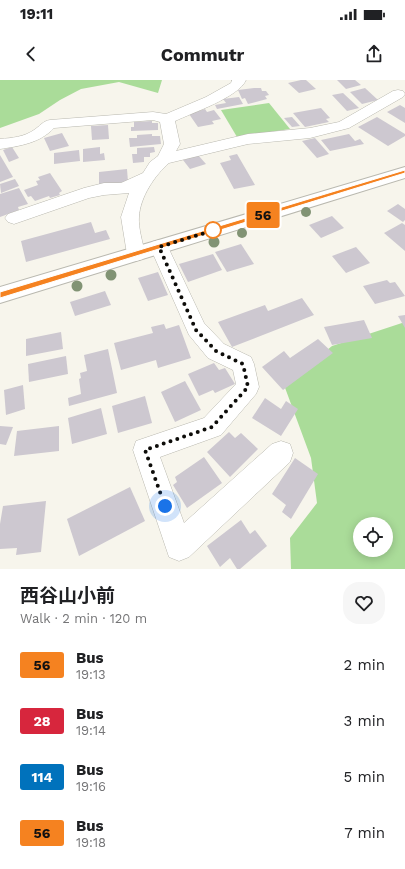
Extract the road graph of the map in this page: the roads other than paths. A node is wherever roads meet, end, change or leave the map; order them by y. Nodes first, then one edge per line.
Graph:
1 (239, 80) edge
2 (398, 94) dead end
3 (167, 119) junction
4 (0, 144) edge
5 (164, 159) junction
6 (405, 172) edge
7 (149, 176) junction
8 (14, 218) dead end
9 (159, 247) junction
10 (136, 254) junction
11 (0, 295) edge
12 (281, 453) dead end

1 - 3 street
2 - 5 street
3 - 4 street
3 - 5 street
5 - 7 street
6 - 9 main road
7 - 8 street
7 - 10 street
9 - 10 main road
9 - 12 street
10 - 11 main road

